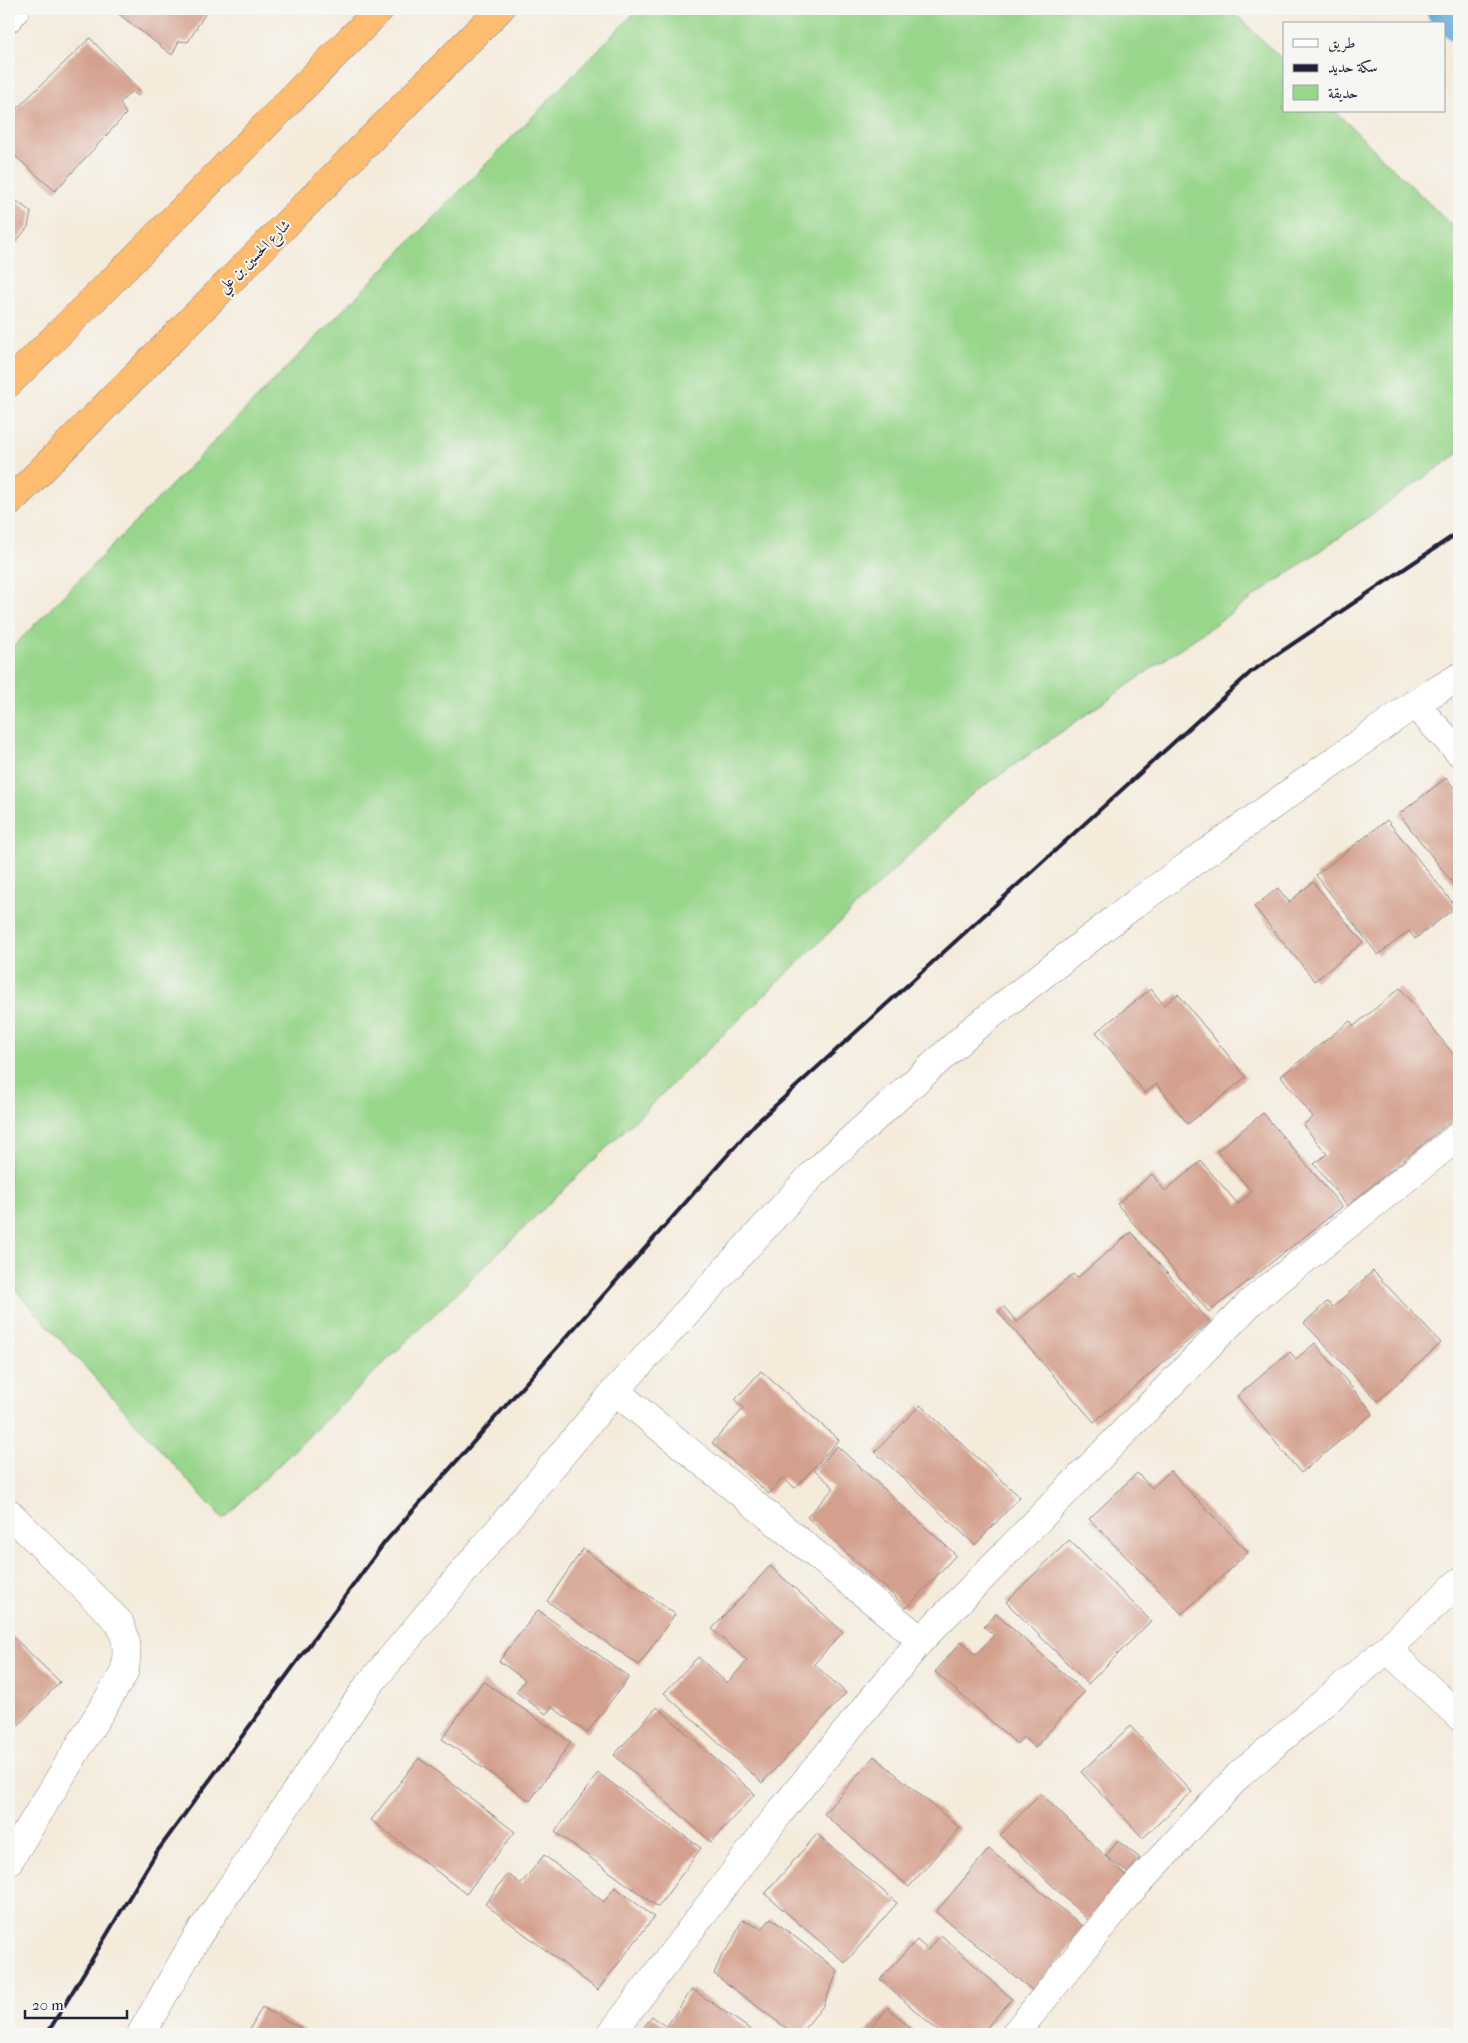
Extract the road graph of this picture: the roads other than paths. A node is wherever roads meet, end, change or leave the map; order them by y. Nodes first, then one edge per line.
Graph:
1 (16, 9) edge
2 (380, 9) edge
3 (500, 9) edge
4 (9, 18) edge
5 (36, 358) junction
6 (9, 371) edge
7 (9, 383) edge
8 (9, 503) edge
9 (1459, 677) edge
10 (1414, 704) junction
11 (1459, 752) edge
12 (1459, 1136) edge
13 (615, 1391) junction
14 (9, 1513) edge
15 (1459, 1582) edge
16 (921, 1640) junction
17 (1387, 1649) junction
18 (1459, 1716) edge
19 (9, 1861) edge
20 (141, 2034) edge
21 (611, 2034) edge
22 (1015, 2034) edge

1 - 4 street
2 - 5 highway
3 - 8 highway, شارع الحسين بن علي
5 - 6 highway
5 - 7 highway
9 - 10 street
10 - 11 street
10 - 13 street
12 - 16 street
13 - 16 street
13 - 20 street
14 - 19 street
15 - 17 street
16 - 21 street
17 - 18 street
17 - 22 street

